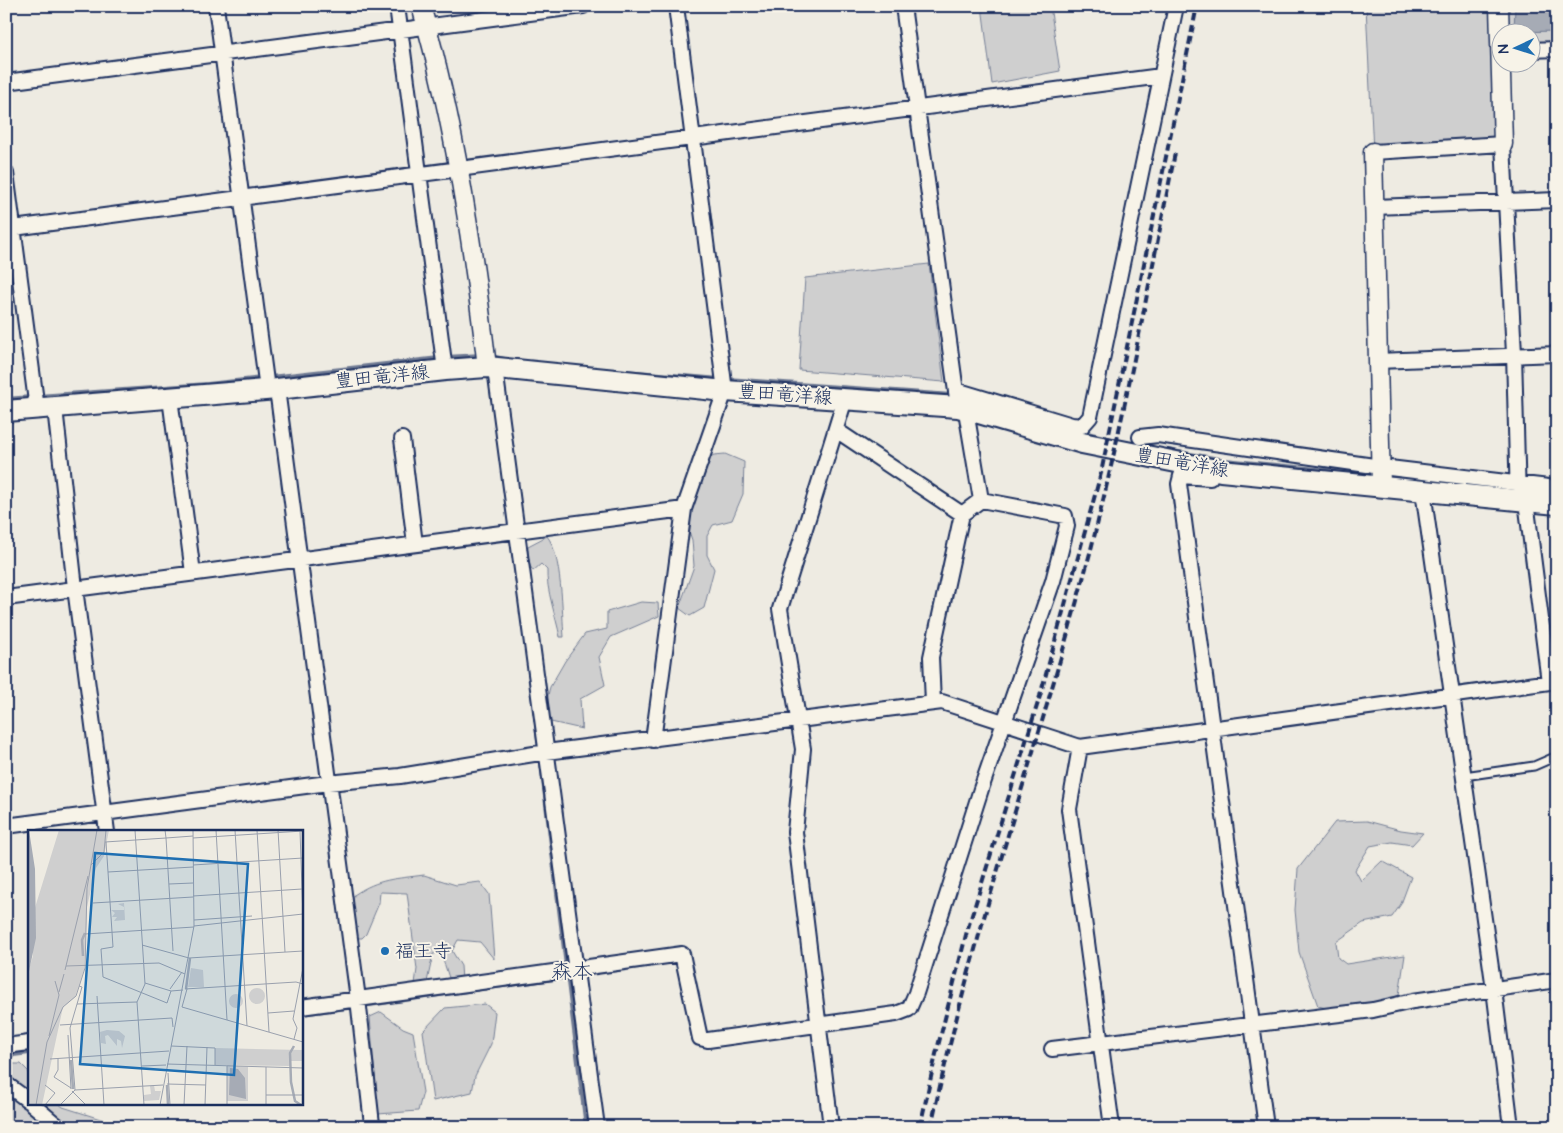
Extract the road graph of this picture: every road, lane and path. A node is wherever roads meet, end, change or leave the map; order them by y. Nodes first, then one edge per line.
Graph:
1 (216, 6) edge
2 (397, 6) edge
3 (421, 6) edge
4 (583, 6) edge
5 (676, 6) edge
6 (903, 6) edge
7 (1176, 6) edge
8 (1498, 6) edge
9 (1499, 22) edge
10 (427, 27) junction
11 (401, 31) junction
12 (1557, 49) edge
13 (1540, 50) edge
14 (222, 54) junction
15 (1501, 72) edge
16 (1161, 76) junction
17 (6, 82) edge
18 (916, 109) junction
19 (693, 137) junction
20 (1503, 144) junction
21 (1373, 152) joint
22 (459, 170) junction
23 (6, 172) edge
24 (420, 175) junction
25 (241, 199) junction
26 (1557, 200) edge
27 (1508, 203) junction
28 (1374, 207) junction
29 (10, 228) edge
30 (1514, 354) junction
31 (1557, 354) edge
32 (1377, 361) junction
33 (491, 368) junction
34 (445, 370) junction
35 (272, 389) junction
36 (726, 391) junction
37 (170, 398) junction
38 (845, 399) junction
39 (960, 403) junction
40 (46, 408) junction
41 (6, 411) edge
42 (836, 430) junction
43 (1140, 437) dead end
44 (402, 439) dead end
45 (1245, 474) junction
46 (1381, 477) junction
47 (1557, 488) edge
48 (1423, 491) junction
49 (1521, 496) junction
50 (981, 500) junction
51 (1557, 504) edge
52 (684, 509) junction
53 (962, 514) junction
54 (517, 531) junction
55 (415, 544) junction
56 (300, 559) junction
57 (193, 573) junction
58 (75, 588) junction
59 (6, 598) edge
60 (1553, 682) edge
61 (1452, 695) junction
62 (933, 703) junction
63 (798, 721) junction
64 (1005, 723) junction
65 (1213, 729) junction
66 (653, 740) junction
67 (1080, 748) junction
68 (546, 752) junction
69 (1557, 756) edge
70 (1464, 776) junction
71 (328, 783) junction
72 (105, 813) junction
73 (6, 826) edge
74 (107, 830) edge
75 (575, 969) junction
76 (1557, 980) edge
77 (1494, 989) junction
78 (358, 999) junction
79 (302, 1007) edge
80 (819, 1025) junction
81 (1253, 1025) junction
82 (28, 1043) edge
83 (1102, 1043) junction
84 (6, 1046) edge
85 (1052, 1049) dead end
86 (6, 1084) edge
87 (28, 1100) edge
88 (34, 1106) edge
89 (372, 1124) dead end
90 (59, 1127) edge
91 (597, 1127) edge
92 (832, 1127) edge
93 (1112, 1127) edge
94 (1266, 1127) edge
95 (1510, 1127) edge

1 - 14 street
2 - 11 street
3 - 10 street
4 - 10 street
5 - 19 street
6 - 18 street
7 - 16 street
8 - 9 street
10 - 11 street
10 - 22 street
11 - 14 street
11 - 24 street
12 - 13 street
14 - 17 street
14 - 25 street
15 - 20 street
16 - 18 street
16 - 39 street
18 - 19 street
18 - 39 street
19 - 22 street
19 - 36 street
20 - 21 street
20 - 27 street
21 - 28 street
22 - 24 street
22 - 33 street
23 - 29 street
24 - 25 street
24 - 34 street
25 - 29 street
25 - 35 street
26 - 27 street
27 - 28 street
27 - 30 street
28 - 32 street
29 - 40 street
30 - 31 street
30 - 32 street
30 - 49 street
32 - 46 street
33 - 34 main road, 豊田竜洋線
33 - 36 main road, 豊田竜洋線
33 - 54 street
34 - 35 main road, 豊田竜洋線
35 - 37 main road, 豊田竜洋線
35 - 56 street
36 - 38 main road, 豊田竜洋線
36 - 52 street
37 - 40 main road, 豊田竜洋線
37 - 57 street
38 - 39 main road, 豊田竜洋線
38 - 42 street
39 - 45 main road, 豊田竜洋線
39 - 50 street
40 - 41 main road, 豊田竜洋線
40 - 58 street
42 - 53 street
42 - 63 street
43 - 46 street
44 - 55 street
45 - 46 main road, 豊田竜洋線
45 - 65 street
46 - 48 main road, 豊田竜洋線
46 - 49 street
47 - 49 street
48 - 49 main road, 豊田竜洋線
48 - 61 street
49 - 51 main road, 豊田竜洋線
49 - 60 street
50 - 53 street
50 - 64 street
52 - 54 street
52 - 66 street
53 - 62 street
54 - 55 street
54 - 68 street
55 - 56 street
56 - 57 street
56 - 71 street
57 - 58 street
58 - 59 street
58 - 72 street
60 - 61 street
61 - 65 street
61 - 70 street
62 - 63 street
62 - 64 street
63 - 66 street
63 - 80 street
64 - 67 street
64 - 80 street
65 - 67 street
65 - 81 street
66 - 68 street
67 - 83 street
68 - 71 street
68 - 75 street
69 - 70 lane
70 - 77 street
71 - 72 street
71 - 78 street
72 - 73 street
72 - 74 street
75 - 78 street
75 - 80 street
75 - 91 street
76 - 77 street
77 - 81 street
77 - 95 street
78 - 79 street
78 - 89 street
80 - 92 street
81 - 83 street
81 - 94 street
82 - 84 street
83 - 85 street
83 - 93 street
86 - 87 street
88 - 90 street

